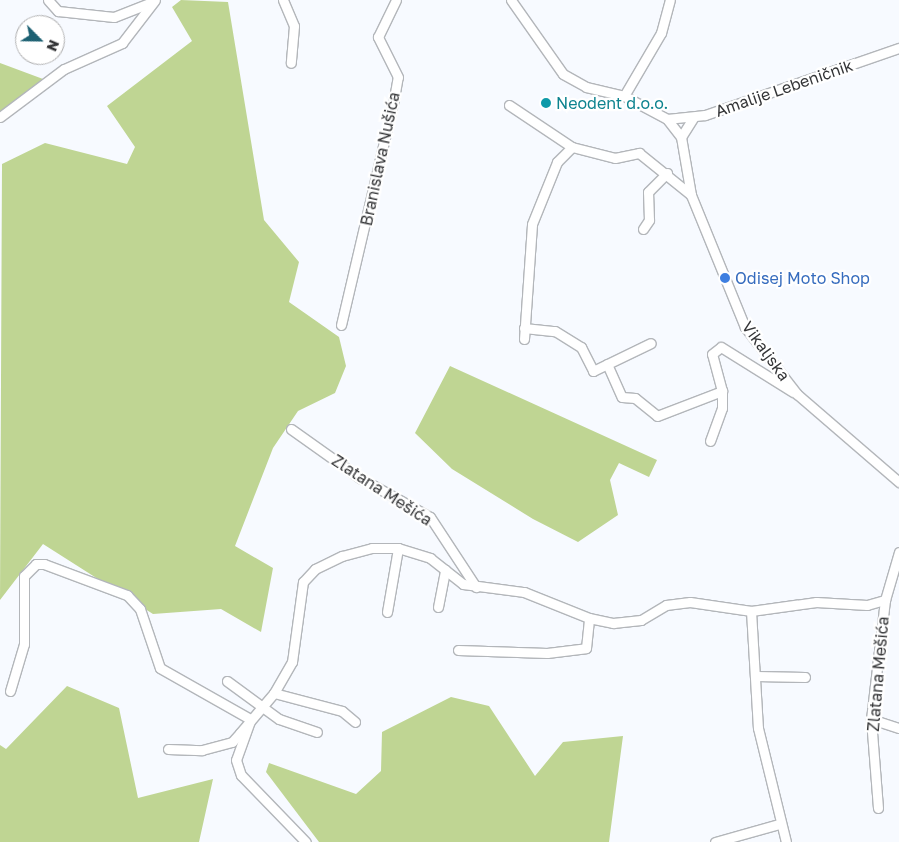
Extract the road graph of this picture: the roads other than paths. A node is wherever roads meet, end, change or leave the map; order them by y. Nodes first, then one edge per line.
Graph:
1 (48, 0) edge
2 (155, 0) edge
3 (283, 0) edge
4 (396, 0) edge
5 (503, 0) edge
6 (670, 0) edge
7 (512, 2) edge
8 (899, 48) edge
9 (291, 63) dead end
10 (624, 96) junction
11 (509, 105) dead end
12 (0, 117) edge
13 (693, 118) junction
14 (666, 119) junction
15 (681, 137) junction
16 (572, 147) junction
17 (667, 173) junction
18 (691, 195) junction
19 (643, 229) dead end
20 (341, 325) dead end
21 (524, 328) junction
22 (524, 339) dead end
23 (651, 343) dead end
24 (607, 364) junction
25 (722, 391) junction
26 (797, 394) junction
27 (291, 429) dead end
28 (710, 441) dead end
29 (899, 482) edge
30 (398, 548) junction
31 (899, 552) edge
32 (445, 570) junction
33 (476, 587) junction
34 (885, 600) junction
35 (438, 607) dead end
36 (751, 611) junction
37 (387, 612) dead end
38 (589, 618) junction
39 (458, 650) dead end
40 (756, 676) junction
41 (805, 677) dead end
42 (227, 681) dead end
43 (10, 691) dead end
44 (274, 694) junction
45 (261, 705) junction
46 (250, 718) junction
47 (871, 719) junction
48 (355, 722) dead end
49 (899, 728) edge
50 (317, 732) dead end
51 (168, 749) dead end
52 (878, 808) dead end
53 (779, 824) junction
54 (306, 842) edge
55 (716, 842) edge
56 (786, 842) edge

1 - 2 street
2 - 12 street
3 - 9 street
4 - 20 street, Branislava Nušića
5 - 7 street
6 - 10 street
7 - 10 street
8 - 13 street, Amalije Lebeničnik
10 - 14 street
11 - 16 street, Vikaljska
13 - 14 street, Amalije Lebeničnik
13 - 15 street
14 - 15 street
15 - 18 street, Vikaljska
16 - 17 street, Vikaljska
16 - 21 street
17 - 18 street, Vikaljska
17 - 19 street
18 - 26 street, Vikaljska
21 - 22 street
21 - 24 street
23 - 24 street
24 - 25 street
25 - 26 street, Vikaljska
25 - 28 street, Vikaljska
26 - 29 street, Vikaljska
27 - 33 street, Zlatana Mešića
30 - 32 street, Zlatana Mešića
30 - 37 street
30 - 44 street, Zlatana Mešića
31 - 34 street, Zlatana Mešića
32 - 33 street, Zlatana Mešića
32 - 35 street
33 - 38 street, Zlatana Mešića
34 - 36 street, Zlatana Mešića
34 - 47 street, Zlatana Mešića
36 - 38 street, Zlatana Mešića
36 - 40 street
38 - 39 street
40 - 41 street
40 - 53 street
42 - 45 street
43 - 46 street
44 - 45 street, Zlatana Mešića
44 - 48 street
45 - 46 street, Zlatana Mešića
45 - 50 street
46 - 51 street, Zlatana Mešića
46 - 54 street, Zlatana Mešića
47 - 49 street
47 - 52 street, Zlatana Mešića
53 - 55 street
53 - 56 street

